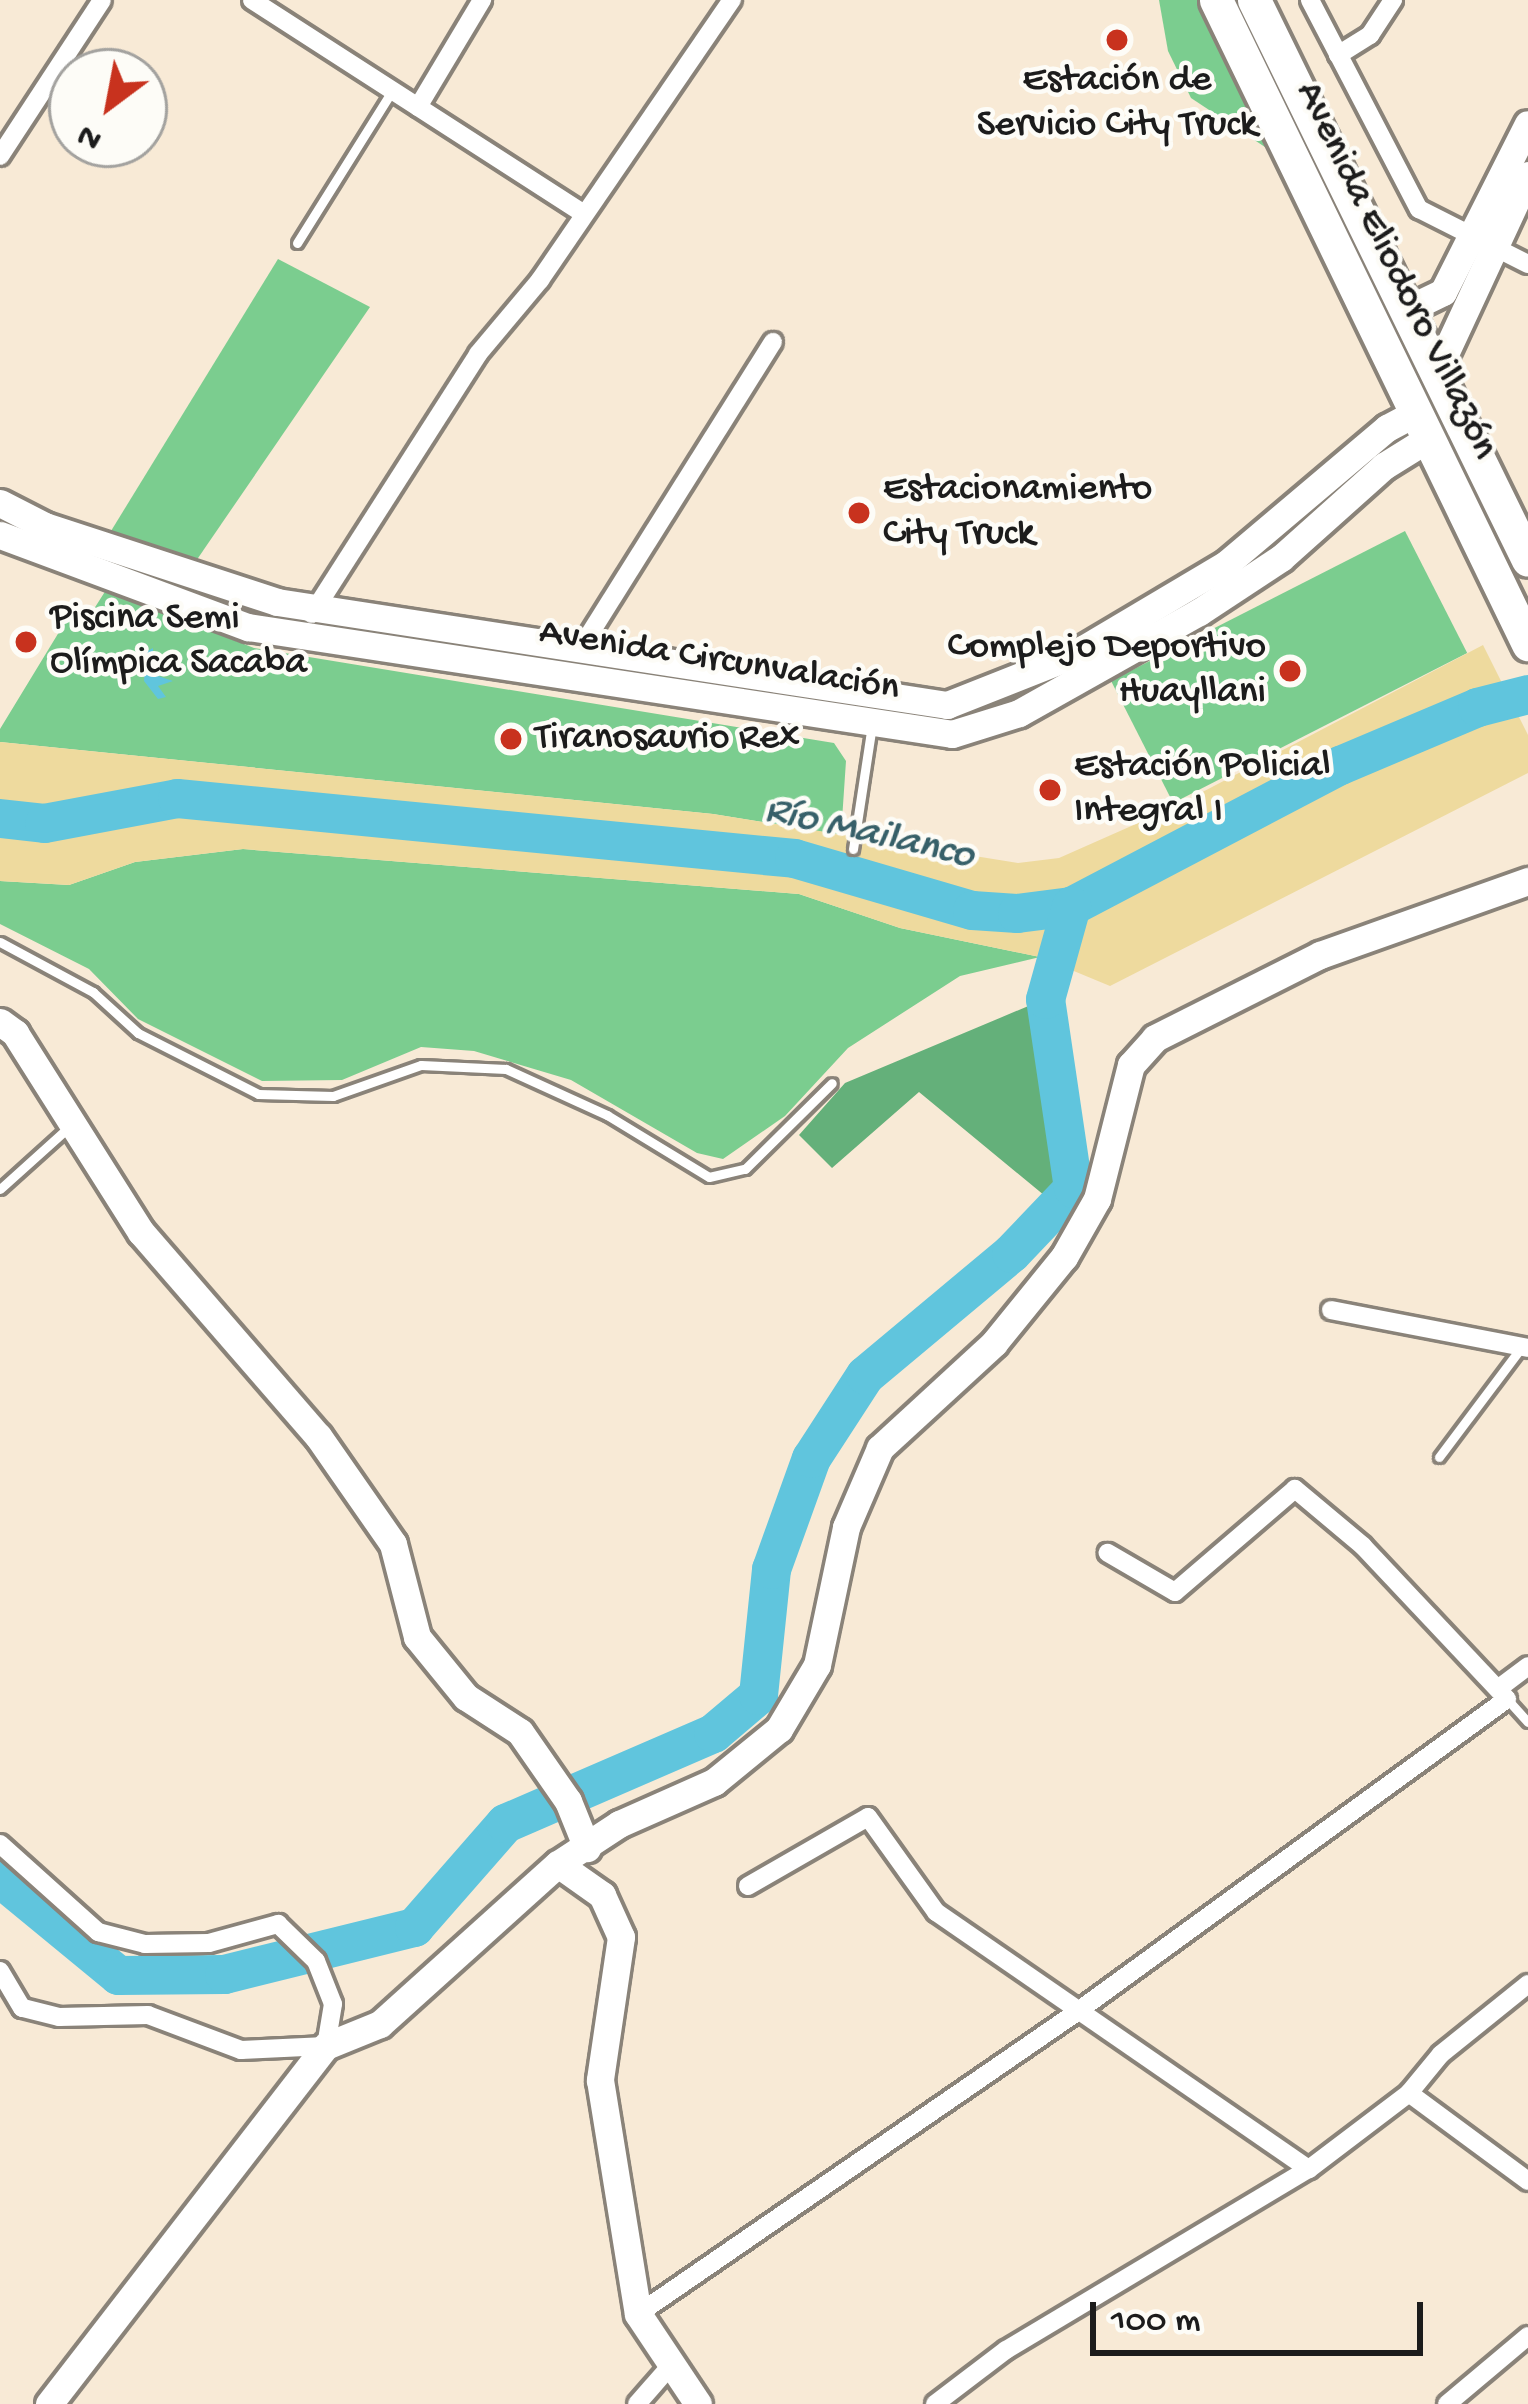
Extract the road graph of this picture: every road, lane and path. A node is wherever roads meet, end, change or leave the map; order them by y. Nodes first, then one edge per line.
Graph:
1 (102, 0) edge
2 (252, 0) edge
3 (482, 0) edge
4 (732, 0) edge
5 (1216, 0) edge
6 (1255, 0) edge
7 (1310, 0) edge
8 (1393, 0) edge
9 (1338, 55) junction
10 (392, 91) junction
11 (418, 107) junction
12 (1528, 124) edge
13 (0, 156) edge
14 (1528, 175) edge
15 (583, 213) junction
16 (297, 243) dead end
17 (1478, 245) junction
18 (1528, 264) edge
19 (1406, 310) junction
20 (773, 342) dead end
21 (1437, 371) junction
22 (1422, 425) junction
23 (0, 503) edge
24 (0, 535) edge
25 (108, 546) junction
26 (1528, 560) edge
27 (94, 572) junction
28 (314, 608) junction
29 (308, 637) junction
30 (1528, 644) edge
31 (579, 651) junction
32 (1000, 686) junction
33 (873, 712) junction
34 (1012, 715) junction
35 (854, 850) dead end
36 (1528, 881) edge
37 (0, 942) edge
38 (0, 1022) edge
39 (832, 1083) dead end
40 (70, 1126) junction
41 (0, 1190) edge
42 (1331, 1310) dead end
43 (1526, 1345) edge
44 (1439, 1456) dead end
45 (1108, 1553) dead end
46 (1528, 1666) edge
47 (1505, 1692) junction
48 (1528, 1722) edge
49 (0, 1844) edge
50 (587, 1848) junction
51 (558, 1864) junction
52 (748, 1886) dead end
53 (0, 1971) edge
54 (1528, 1984) edge
55 (1074, 2014) junction
56 (326, 2046) junction
57 (1409, 2093) junction
58 (1310, 2169) junction
59 (1528, 2181) edge
60 (638, 2314) junction
61 (1528, 2336) edge
62 (672, 2364) junction
63 (49, 2404) edge
64 (638, 2404) edge
65 (698, 2404) edge
66 (935, 2404) edge
67 (1447, 2404) edge

1 - 13 street
2 - 10 street
3 - 11 street
4 - 15 street
5 - 22 highway, Avenida Eliodoro Villazón
6 - 19 highway, Avenida Eliodoro Villazón
7 - 9 street
8 - 9 street
9 - 17 street
10 - 11 street
10 - 16 lane
11 - 15 street
12 - 17 street
14 - 17 street
15 - 28 street
17 - 18 street
17 - 19 street
17 - 21 street
19 - 21 highway, Avenida Eliodoro Villazón
20 - 31 street
21 - 26 highway, Avenida Eliodoro Villazón
22 - 30 highway, Avenida Eliodoro Villazón
22 - 32 street, Avenida Circunvalación
22 - 34 street, Avenida Circunvalación
23 - 25 street, Avenida Circunvalación
24 - 27 street, Avenida Circunvalación
25 - 27 street
25 - 28 street, Avenida Circunvalación
27 - 29 street, Avenida Circunvalación
28 - 29 street
28 - 31 street, Avenida Circunvalación
29 - 33 street, Avenida Circunvalación
31 - 33 street, Avenida Circunvalación
32 - 33 street, Avenida Circunvalación
32 - 34 street
33 - 34 street, Avenida Circunvalación
33 - 35 lane
36 - 50 street
37 - 39 lane
38 - 40 street
40 - 41 lane
40 - 50 street
42 - 43 street
43 - 44 lane
45 - 47 street
46 - 47 street
47 - 48 lane
47 - 55 street
49 - 56 street
50 - 51 street
51 - 56 street
51 - 60 street
52 - 55 street
53 - 56 street
54 - 57 street
55 - 58 street
55 - 60 street
56 - 63 street
57 - 58 street
57 - 59 street
58 - 66 street
60 - 62 street
61 - 67 street
62 - 64 street
62 - 65 street

